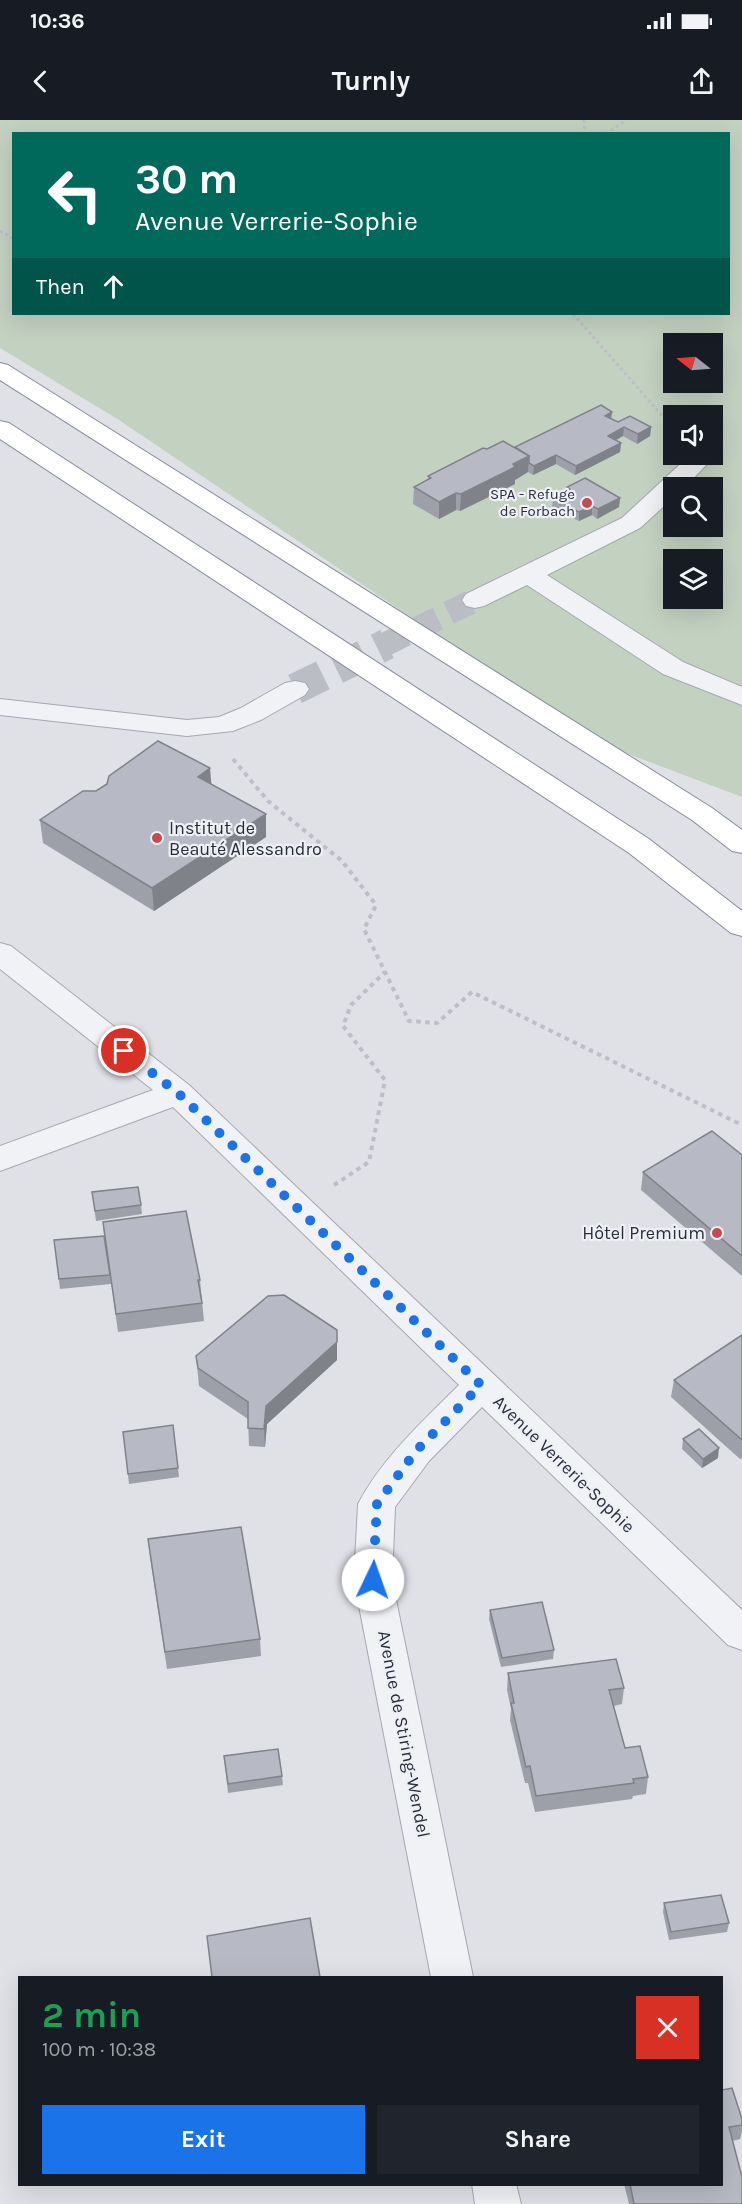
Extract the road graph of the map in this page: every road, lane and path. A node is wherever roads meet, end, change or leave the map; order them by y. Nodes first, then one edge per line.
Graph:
1 (626, 120) edge
2 (609, 132) edge
3 (574, 315) edge
4 (0, 370) edge
5 (663, 416) edge
6 (0, 428) edge
7 (694, 465) edge
8 (528, 574) junction
9 (475, 600) tunnel mouth
10 (295, 689) tunnel mouth
11 (742, 697) edge
12 (0, 707) edge
13 (223, 725) junction
14 (742, 844) edge
15 (742, 927) edge
16 (0, 953) edge
17 (384, 972) junction
18 (178, 1093) junction
19 (742, 1125) edge
20 (0, 1159) edge
21 (297, 1208) junction
22 (481, 1385) junction
23 (742, 1634) edge
24 (452, 1976) edge
25 (494, 2186) edge
26 (498, 2204) edge

1 - 2 path
3 - 5 path
4 - 14 highway
6 - 15 highway
7 - 8 street
8 - 9 street
8 - 11 street
10 - 13 street
12 - 13 street
13 - 17 path
16 - 18 street, Avenue Verrerie-Sophie
17 - 19 path
17 - 21 path
18 - 20 street
18 - 21 street, Avenue Verrerie-Sophie
21 - 22 street, Avenue Verrerie-Sophie
22 - 23 street, Avenue Verrerie-Sophie
22 - 24 street, Avenue de Stiring-Wendel
25 - 26 street

